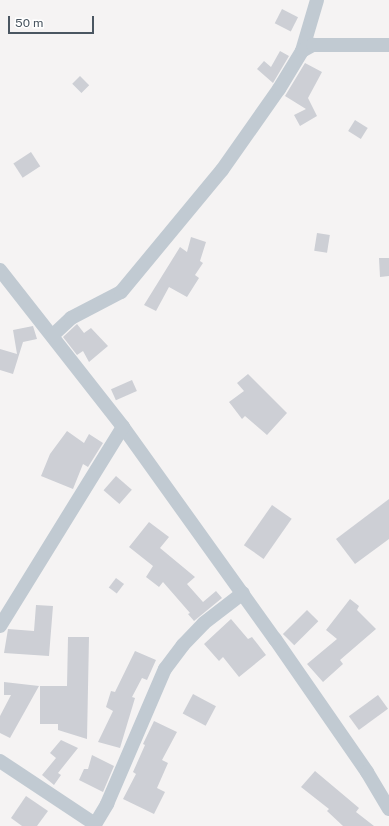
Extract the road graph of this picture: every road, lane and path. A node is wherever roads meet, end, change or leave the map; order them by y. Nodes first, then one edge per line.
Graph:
1 (317, 0) edge
2 (389, 45) edge
3 (302, 51) junction
4 (0, 270) edge
5 (53, 334) junction
6 (124, 427) junction
7 (243, 593) junction
8 (0, 626) edge
9 (0, 761) edge
10 (389, 809) edge
11 (94, 825) edge

1 - 3 street
2 - 3 street
3 - 5 street
4 - 5 street
5 - 6 street
6 - 7 street
6 - 8 street
7 - 10 street
7 - 11 street
9 - 11 street

